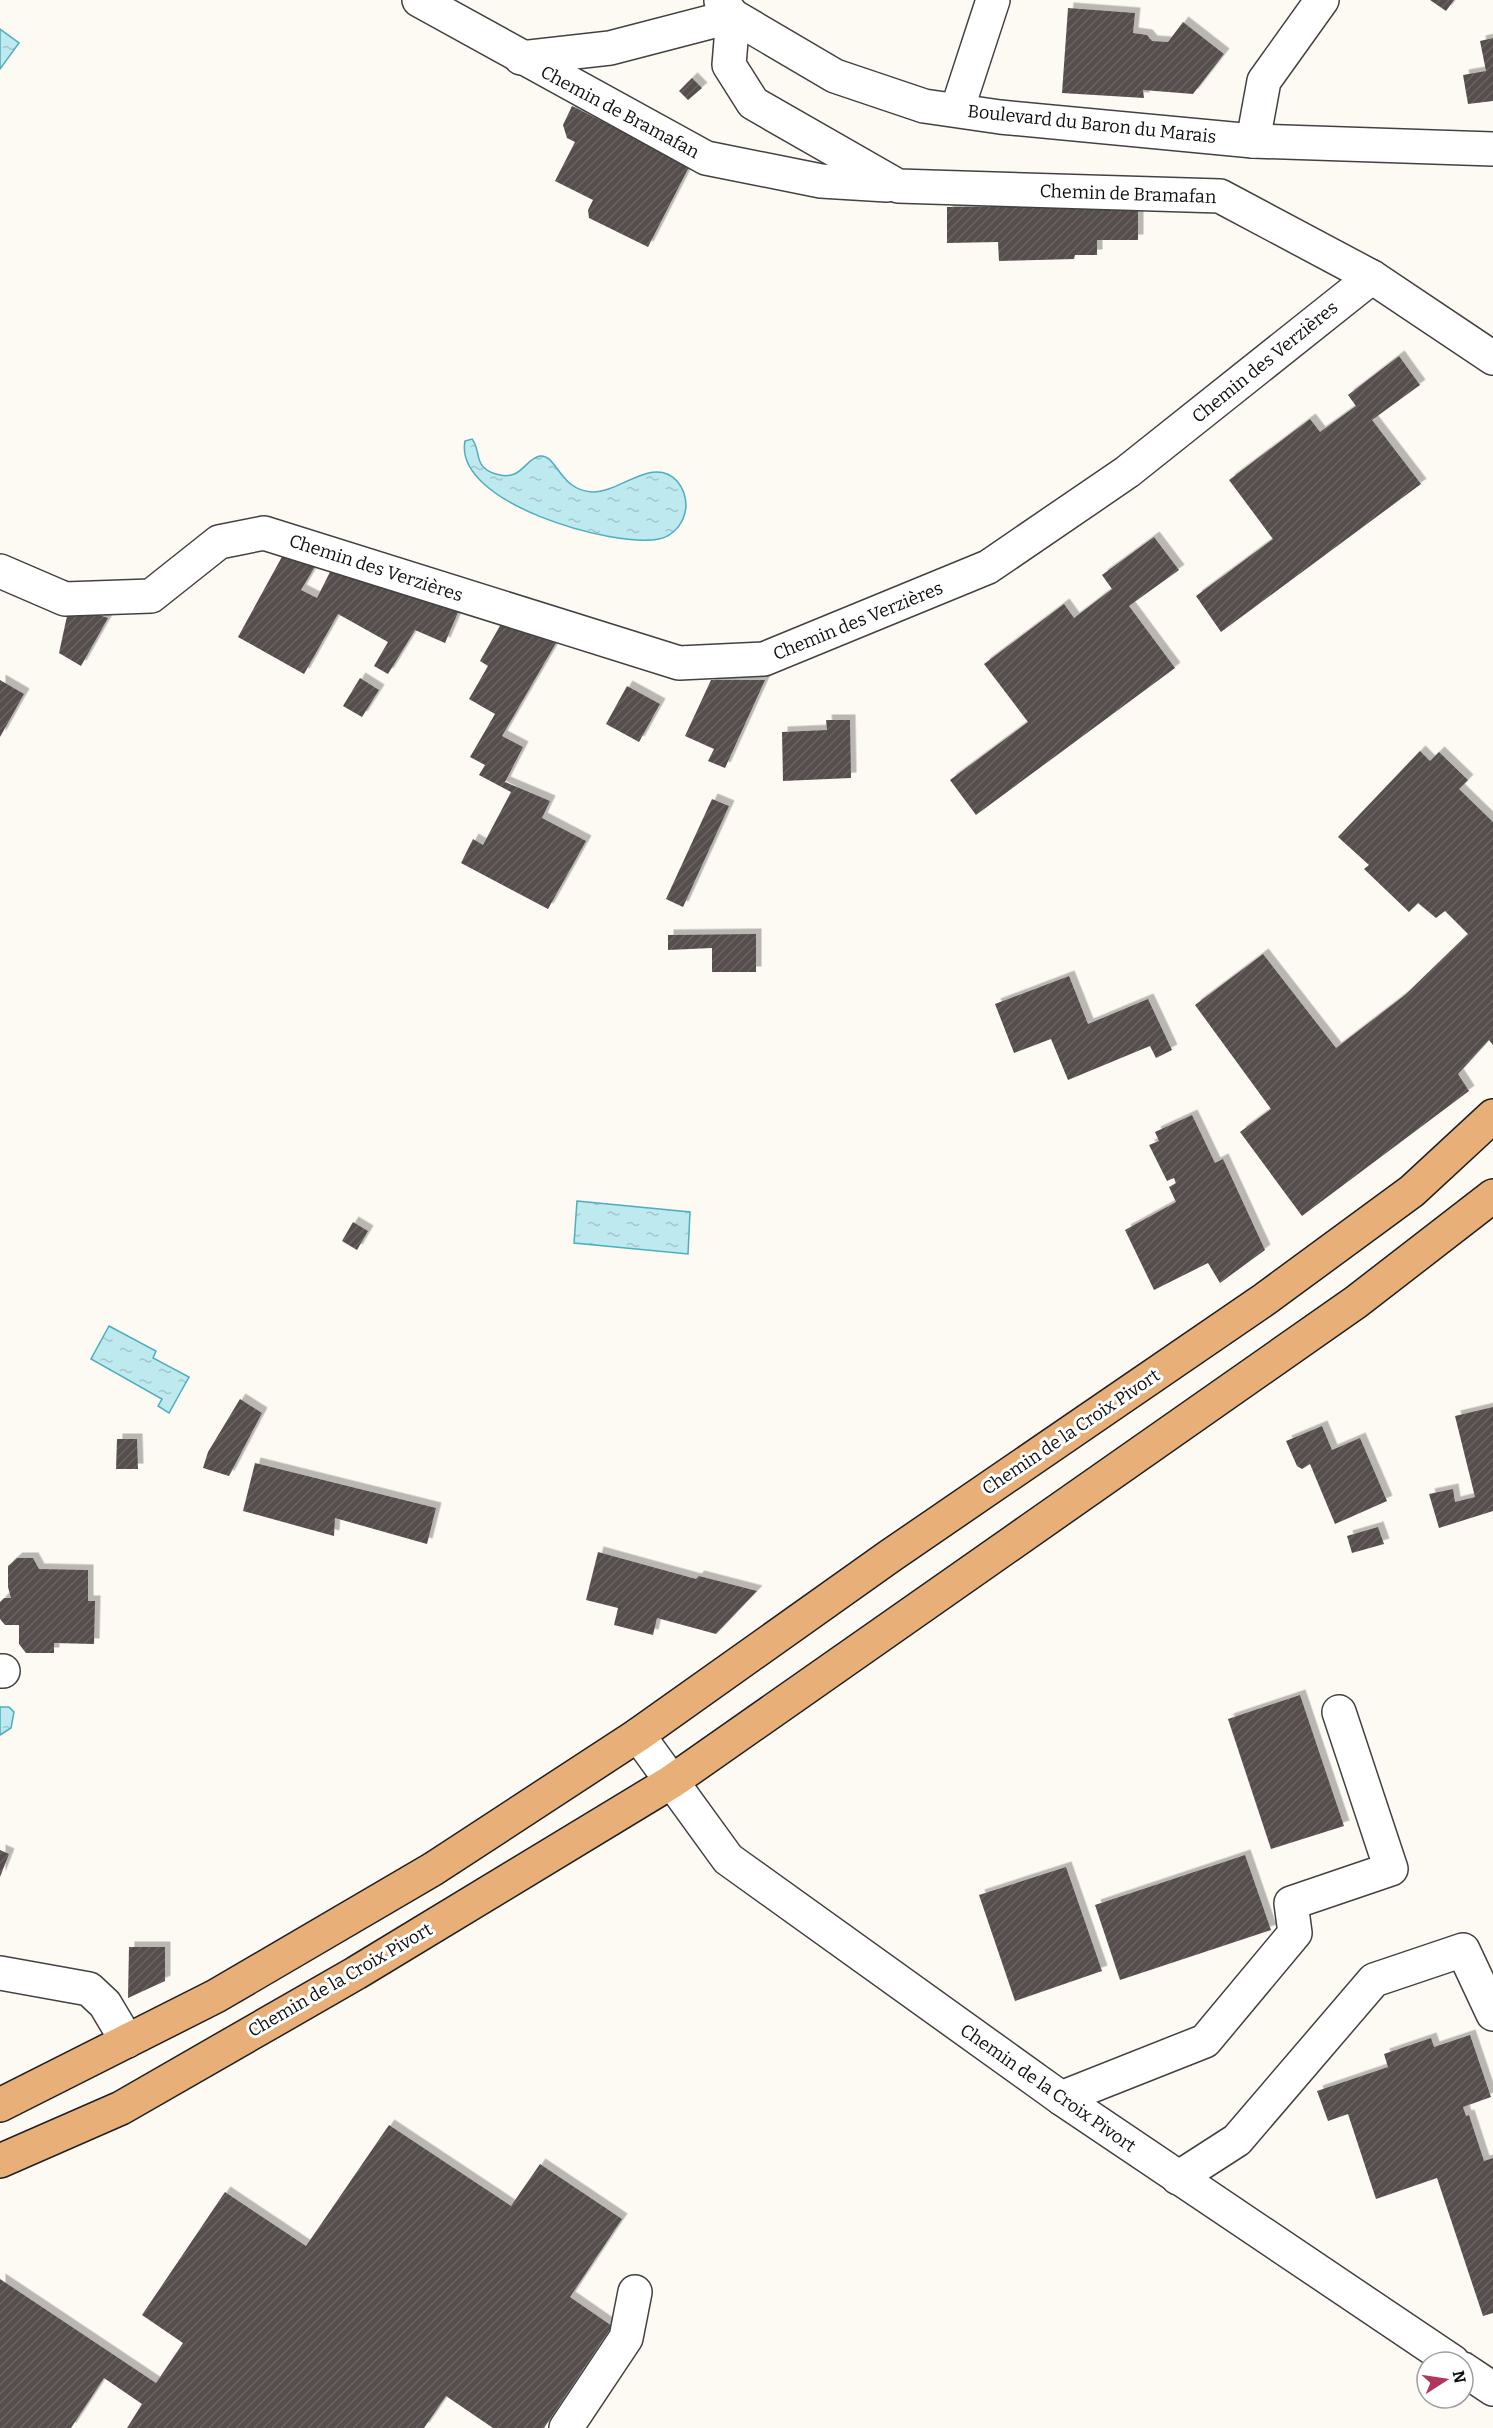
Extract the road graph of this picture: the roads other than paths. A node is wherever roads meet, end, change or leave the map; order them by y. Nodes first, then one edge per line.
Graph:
1 (419, 0) edge
2 (993, 0) edge
3 (1322, 0) edge
4 (727, 8) edge
5 (521, 58) junction
6 (957, 110) junction
7 (1253, 141) junction
8 (1493, 149) edge
9 (898, 186) junction
10 (1372, 277) junction
11 (1493, 358) edge
12 (0, 571) edge
13 (1493, 1116) edge
14 (1493, 1196) edge
15 (1340, 1712) dead end
16 (638, 1735) junction
17 (671, 1782) junction
18 (0, 1973) edge
19 (1493, 2014) edge
20 (127, 2041) junction
21 (1060, 2098) junction
22 (0, 2105) edge
23 (0, 2161) edge
24 (1179, 2178) junction
25 (635, 2292) dead end
26 (1435, 2350) edge
27 (1475, 2377) edge
28 (1493, 2389) edge
29 (566, 2428) edge

1 - 5 street, Chemin de Bramafan
2 - 6 street
3 - 7 street
4 - 5 street, Chemin de Bramafan
4 - 6 street, Boulevard du Baron du Marais
4 - 9 street, Chemin de Bramafan
5 - 9 street, Chemin de Bramafan
6 - 7 street, Boulevard du Baron du Marais
7 - 8 street, Boulevard du Baron du Marais
9 - 10 street, Chemin de Bramafan
10 - 11 street, Chemin de Bramafan
10 - 12 street, Chemin des Verzières
13 - 16 main road, Chemin de la Croix Pivort
14 - 17 main road, Chemin de la Croix Pivort
15 - 21 street
16 - 17 street, Chemin de la Croix Pivort
16 - 20 main road, Chemin de la Croix Pivort
17 - 21 street, Chemin de la Croix Pivort
17 - 23 main road, Chemin de la Croix Pivort
18 - 20 street
19 - 24 street
20 - 22 main road, Chemin de la Croix Pivort
21 - 24 street, Chemin de la Croix Pivort
24 - 26 street, Chemin de la Croix Pivort
25 - 29 street
27 - 28 street

